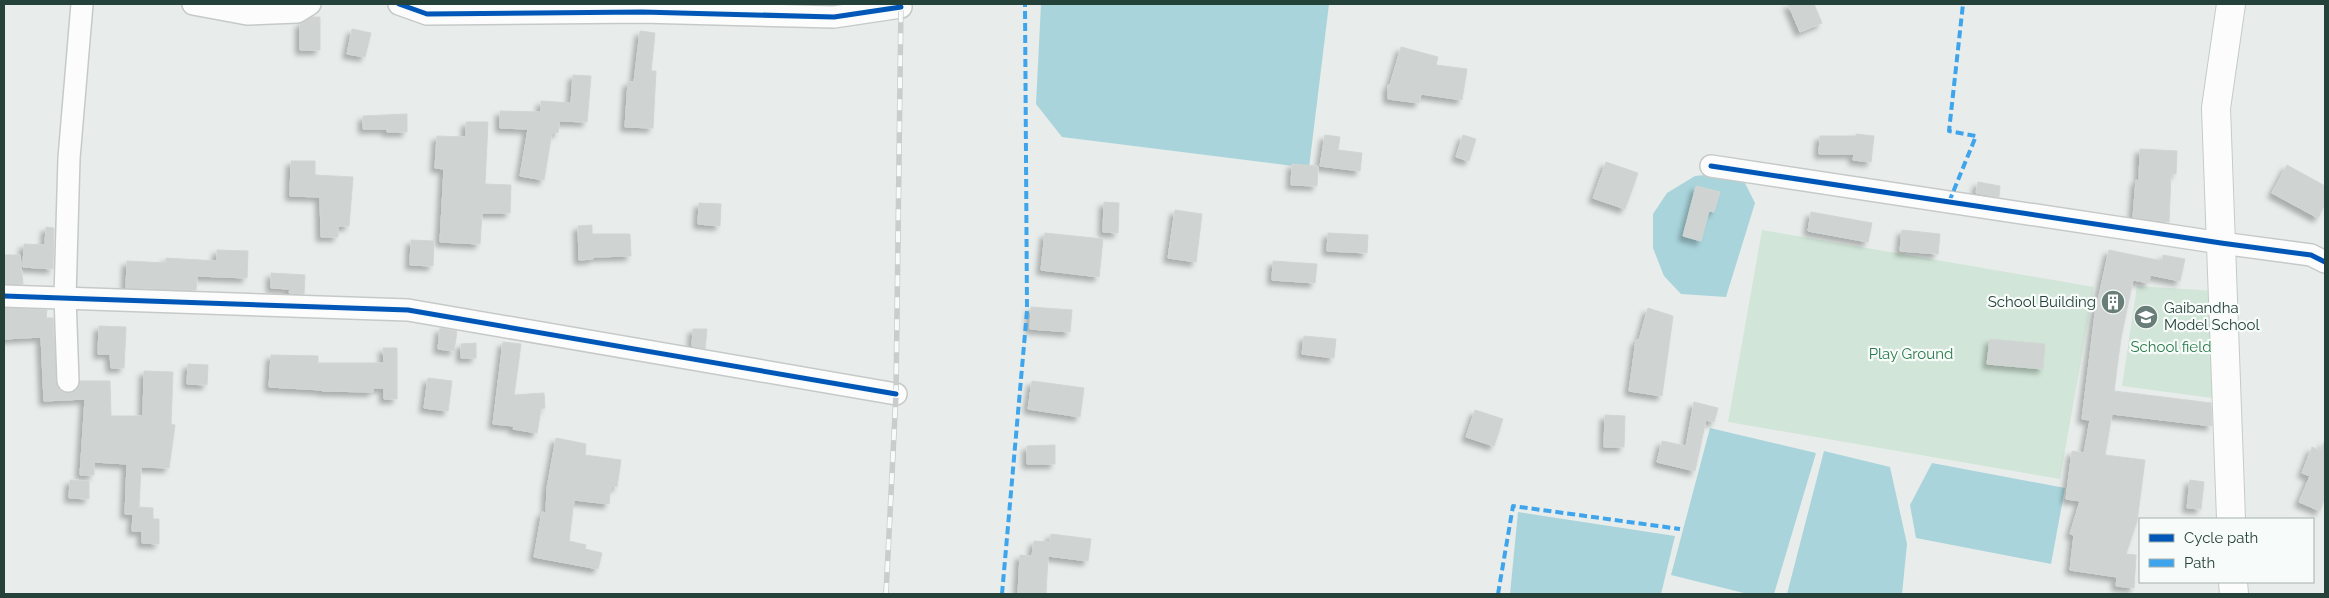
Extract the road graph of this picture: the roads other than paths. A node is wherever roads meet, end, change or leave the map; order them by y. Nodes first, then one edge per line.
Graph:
1 (82, 4) edge
2 (193, 4) edge
3 (310, 4) edge
4 (399, 4) edge
5 (2231, 4) edge
6 (901, 7) dead end
7 (1711, 166) dead end
8 (2221, 243) junction
9 (2325, 247) edge
10 (2325, 262) edge
11 (4, 296) edge
12 (65, 298) junction
13 (68, 381) dead end
14 (896, 394) dead end
15 (2231, 518) edge

1 - 12 street
2 - 3 street
4 - 6 street
5 - 8 main road
7 - 8 street
8 - 9 street
8 - 10 street
8 - 15 main road
11 - 12 street
12 - 13 street
12 - 14 street

